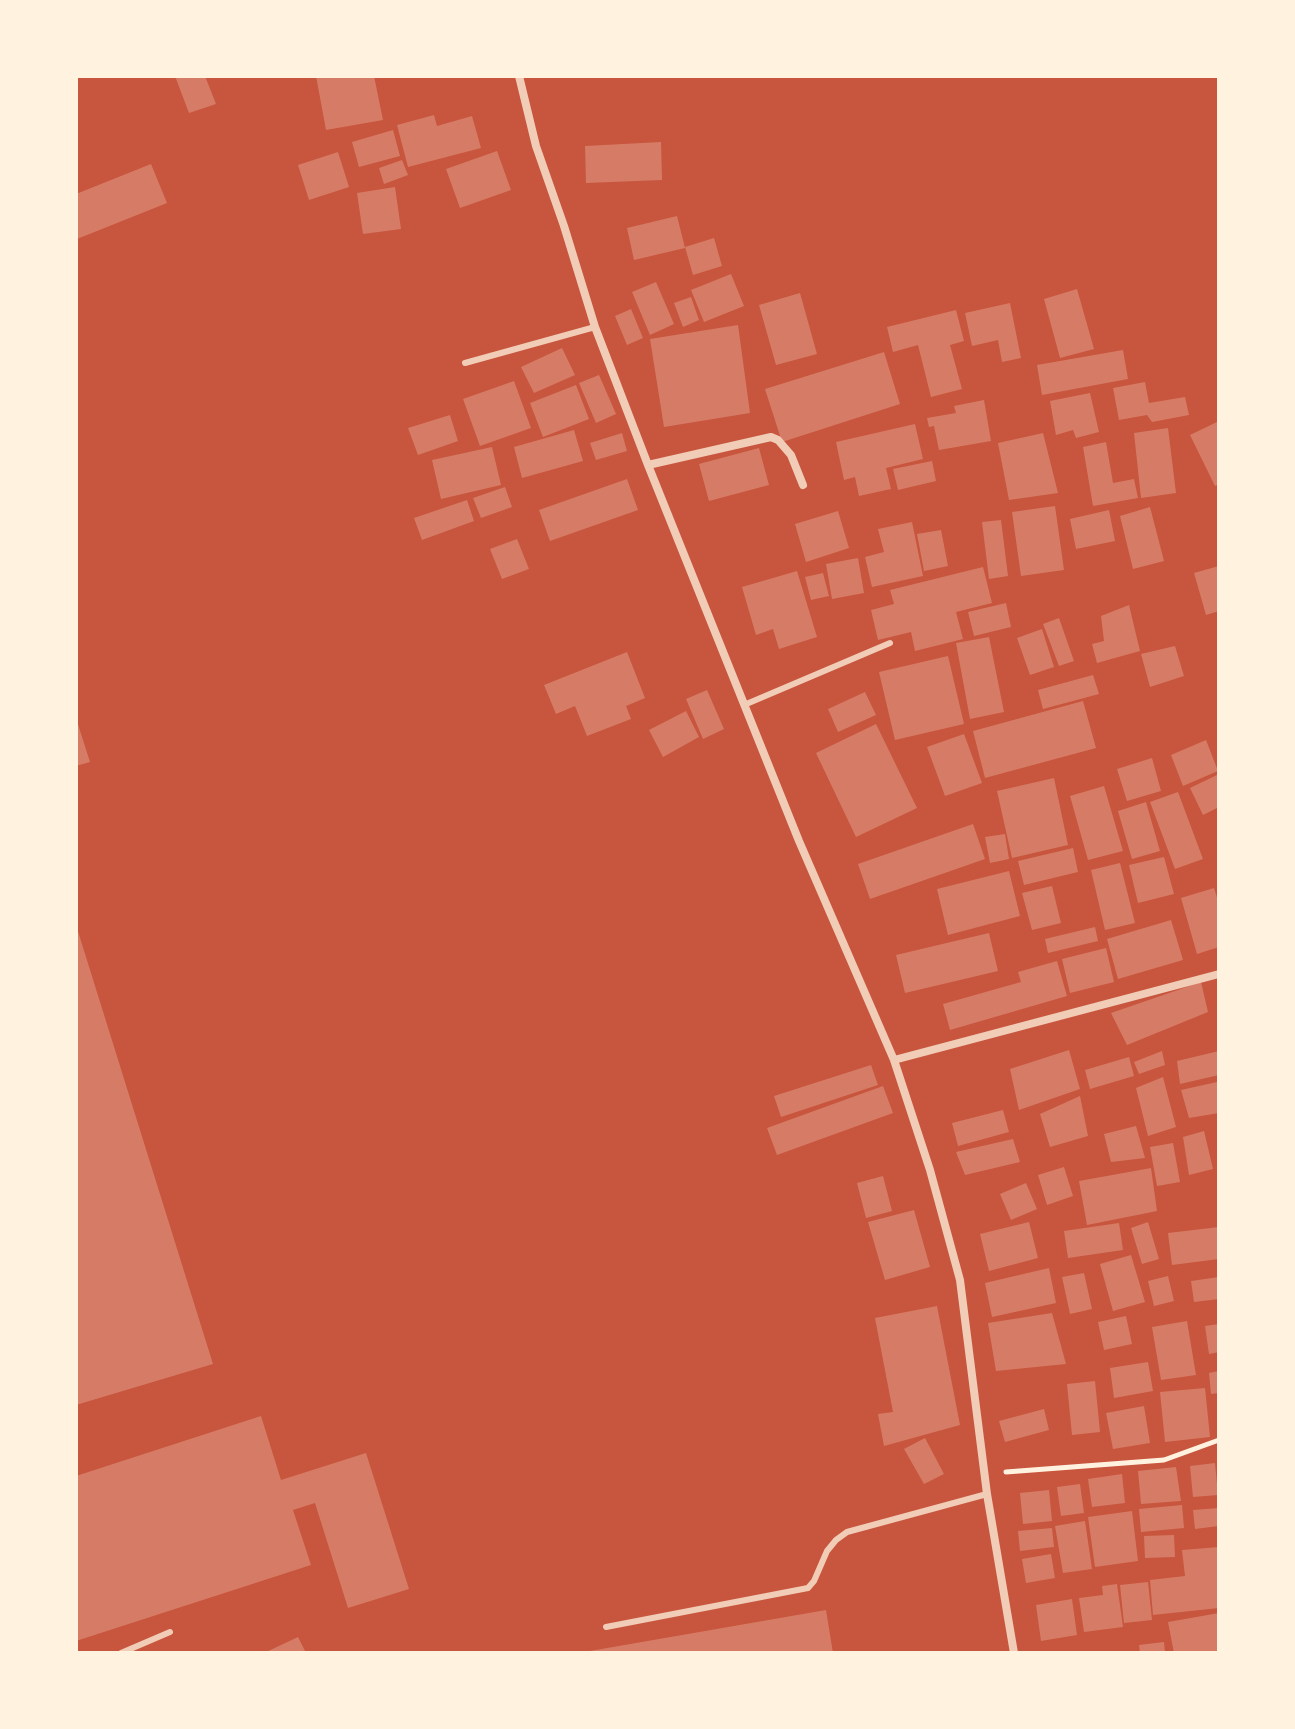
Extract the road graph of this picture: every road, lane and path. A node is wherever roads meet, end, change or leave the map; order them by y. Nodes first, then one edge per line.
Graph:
1 (519, 76) edge
2 (595, 327) junction
3 (465, 363) dead end
4 (648, 465) junction
5 (803, 485) dead end
6 (890, 643) dead end
7 (744, 705) junction
8 (1219, 974) edge
9 (894, 1060) junction
10 (1219, 1440) edge
11 (985, 1474) junction
12 (987, 1494) junction
13 (606, 1627) dead end
14 (170, 1632) dead end
15 (121, 1653) edge
16 (1014, 1653) edge

1 - 2 street
2 - 3 lane
2 - 4 street
4 - 5 street
4 - 7 street
6 - 7 lane
7 - 9 street
8 - 9 street
9 - 11 street
10 - 11 path
11 - 12 street
12 - 13 lane
12 - 16 street
14 - 15 lane

